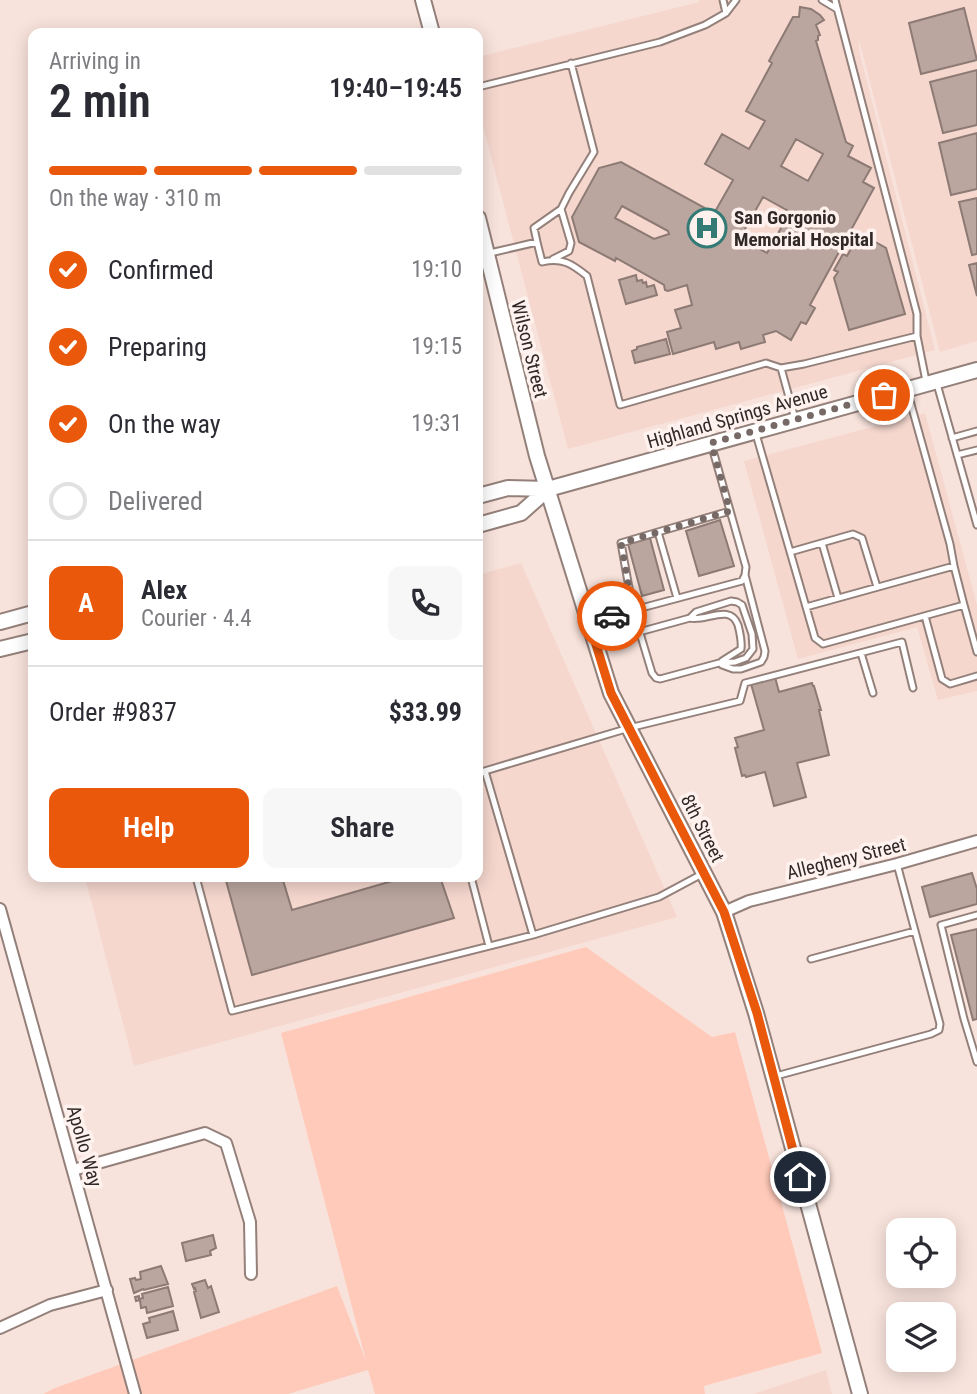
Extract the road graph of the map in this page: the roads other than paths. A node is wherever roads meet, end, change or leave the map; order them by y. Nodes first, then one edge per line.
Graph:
1 (423, 0) edge
2 (723, 0) edge
3 (736, 0) edge
4 (822, 0) edge
5 (835, 0) edge
6 (837, 9) junction
7 (726, 13) junction
8 (431, 28) edge
9 (571, 63) junction
10 (483, 86) edge
11 (561, 209) junction
12 (483, 237) edge
13 (537, 242) junction
14 (487, 253) junction
15 (553, 259) junction
16 (917, 336) junction
17 (781, 368) junction
18 (977, 370) edge
19 (931, 382) junction
20 (906, 389) junction
21 (795, 420) junction
22 (755, 431) junction
23 (977, 431) edge
24 (952, 438) junction
25 (711, 443) junction
26 (977, 450) edge
27 (957, 455) junction
28 (548, 489) junction
29 (483, 495) edge
30 (730, 511) junction
31 (483, 524) edge
32 (977, 525) edge
33 (658, 532) junction
34 (822, 543) junction
35 (790, 552) junction
36 (954, 566) junction
37 (745, 575) junction
38 (877, 587) junction
39 (677, 598) junction
40 (838, 598) junction
41 (964, 605) junction
42 (806, 607) junction
43 (633, 611) junction
44 (28, 614) edge
45 (925, 616) junction
46 (690, 618) junction
47 (0, 622) edge
48 (589, 622) junction
49 (639, 632) junction
50 (28, 642) edge
51 (0, 649) edge
52 (977, 652) edge
53 (861, 653) junction
54 (719, 663) junction
55 (977, 676) edge
56 (914, 688) dead end
57 (873, 693) dead end
58 (629, 727) junction
59 (485, 771) joint
60 (977, 841) edge
61 (897, 864) junction
62 (705, 872) junction
63 (197, 882) edge
64 (472, 882) edge
65 (0, 909) edge
66 (724, 912) junction
67 (977, 915) edge
68 (915, 931) junction
69 (533, 935) junction
70 (489, 946) junction
71 (811, 959) dead end
72 (977, 1062) edge
73 (772, 1077) junction
74 (74, 1170) junction
75 (251, 1274) dead end
76 (107, 1290) junction
77 (0, 1328) edge
78 (135, 1394) edge
79 (860, 1394) edge

1 - 8 street
2 - 7 lane
3 - 7 lane
4 - 6 lane
5 - 6 lane
6 - 16 lane
7 - 9 lane
9 - 10 lane
9 - 11 lane
11 - 13 lane
11 - 15 lane
12 - 14 street, Wilson Street
13 - 14 lane
13 - 15 lane
14 - 28 street, Wilson Street
15 - 17 lane
16 - 17 lane
16 - 19 lane
17 - 21 lane
18 - 19 street, Highland Springs Avenue
19 - 20 street, Highland Springs Avenue
19 - 24 lane
20 - 21 street, Highland Springs Avenue
20 - 36 lane
21 - 22 street, Highland Springs Avenue
22 - 25 street, Highland Springs Avenue
22 - 35 lane
23 - 24 lane
24 - 27 lane
25 - 28 street, Highland Springs Avenue
25 - 30 lane
26 - 27 lane
27 - 32 lane
28 - 29 street, Highland Springs Avenue
28 - 31 street, Highland Springs Avenue
28 - 48 street, 8th Street
30 - 33 lane
30 - 37 lane
33 - 39 lane
33 - 43 lane
34 - 35 lane
34 - 38 lane
34 - 40 lane
35 - 42 lane
36 - 38 lane
36 - 41 lane
37 - 39 lane
37 - 54 lane
38 - 40 lane
39 - 43 lane
40 - 42 lane
41 - 45 lane
41 - 52 lane
42 - 45 lane
43 - 48 lane
43 - 49 lane
44 - 47 street
45 - 55 lane
46 - 49 lane
46 - 54 lane
46 - 54 lane
48 - 58 street, 8th Street
49 - 54 lane
50 - 51 street
53 - 56 lane
53 - 57 lane
53 - 58 lane
58 - 59 lane
58 - 62 street, 8th Street
59 - 69 lane
60 - 61 street, Allegheny Street
61 - 66 street, Allegheny Street
61 - 68 lane
62 - 66 street, 8th Street
62 - 69 lane
63 - 70 lane
64 - 70 lane
65 - 74 street, Apollo Way
66 - 73 street, 8th Street
67 - 72 lane
68 - 71 lane
68 - 73 lane
69 - 70 lane
73 - 79 street, 8th Street
74 - 75 street
74 - 76 street, Apollo Way
76 - 77 street
76 - 78 street, Apollo Way

